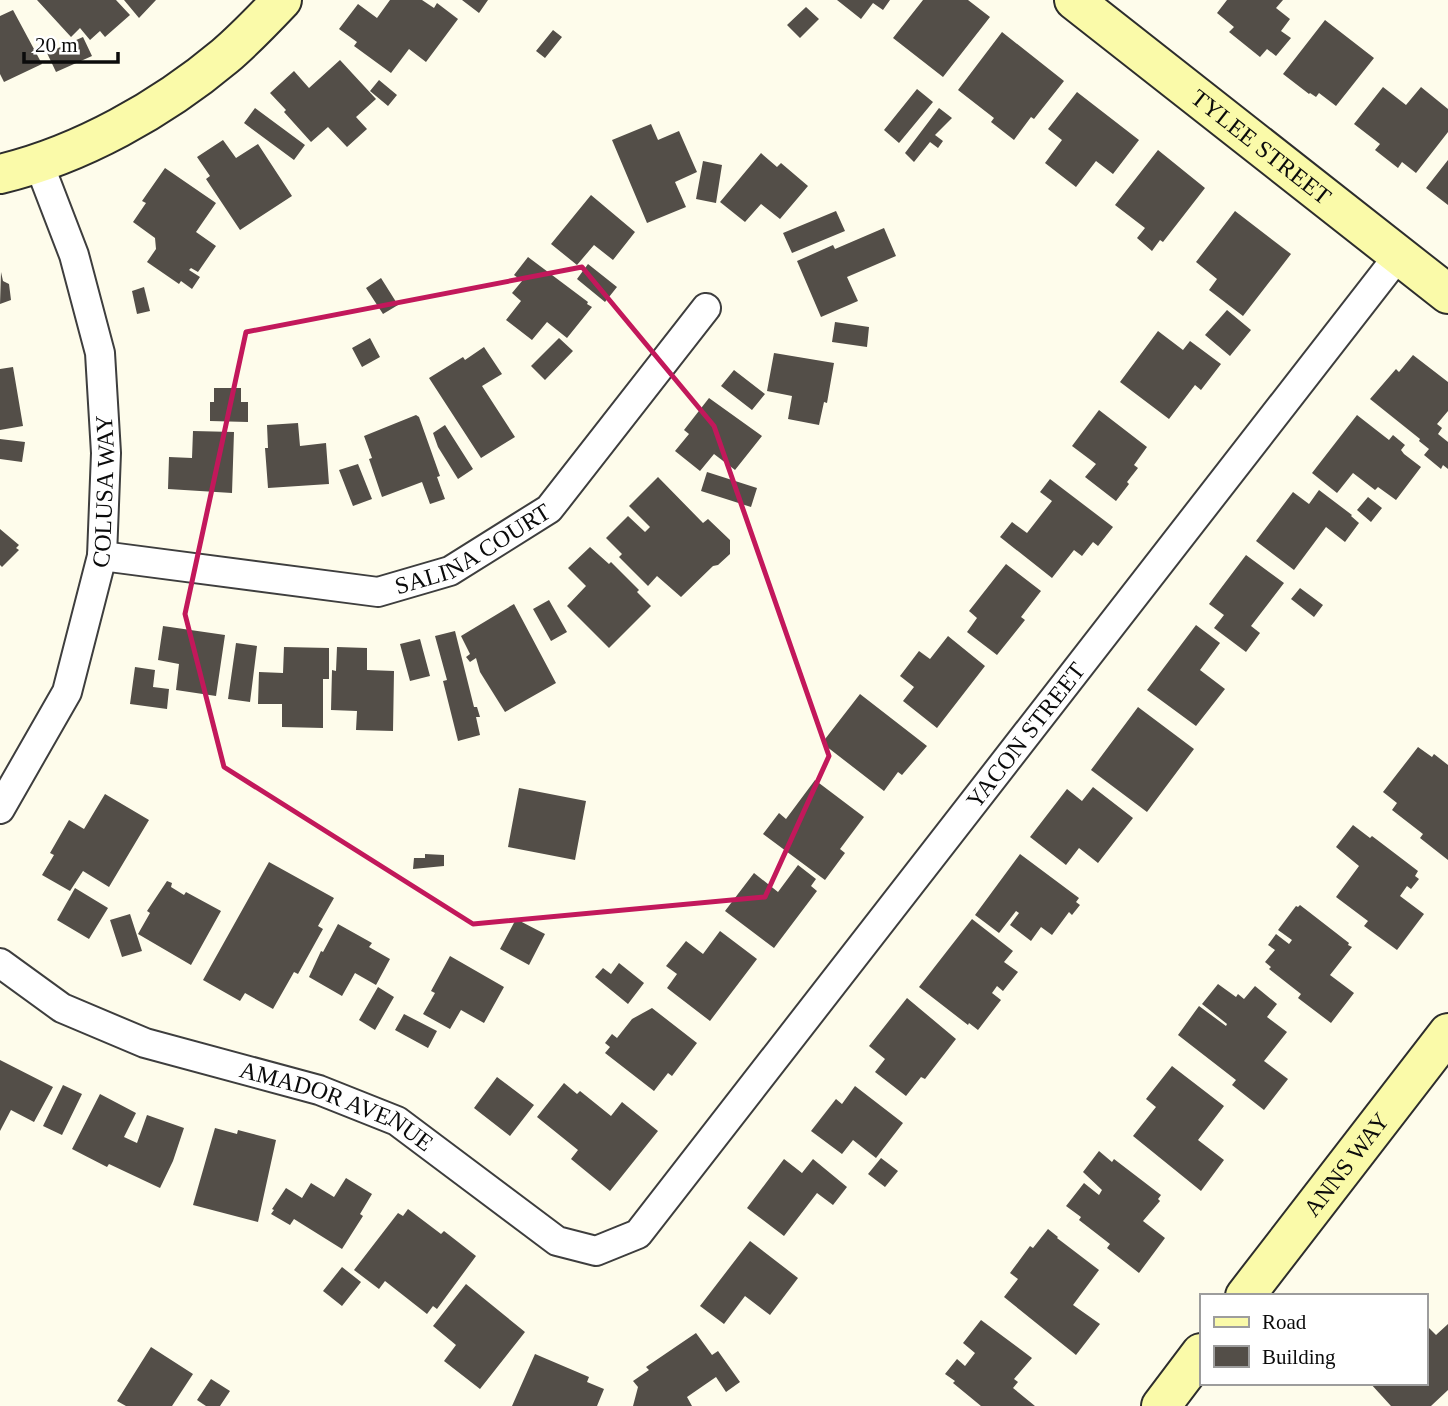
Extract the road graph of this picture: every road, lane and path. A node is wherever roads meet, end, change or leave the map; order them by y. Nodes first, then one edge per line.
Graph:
1 (282, 0) edge
2 (1074, 0) edge
3 (39, 164) junction
4 (0, 174) edge
5 (1399, 255) junction
6 (1448, 294) edge
7 (706, 308) dead end
8 (102, 556) junction
9 (0, 808) edge
10 (0, 963) edge
11 (1448, 1033) edge
12 (652, 1217) joint
13 (1247, 1294) edge
14 (1200, 1354) edge
15 (1161, 1406) edge

1 - 3 street
2 - 5 street, TYLEE STREET
3 - 4 street
3 - 8 street, COLUSA WAY
5 - 6 street, TYLEE STREET
5 - 12 street, YACON STREET
7 - 8 street, SALINA COURT
8 - 9 street, COLUSA WAY
10 - 12 street, AMADOR AVENUE
11 - 13 street, ANNS WAY
14 - 15 street

